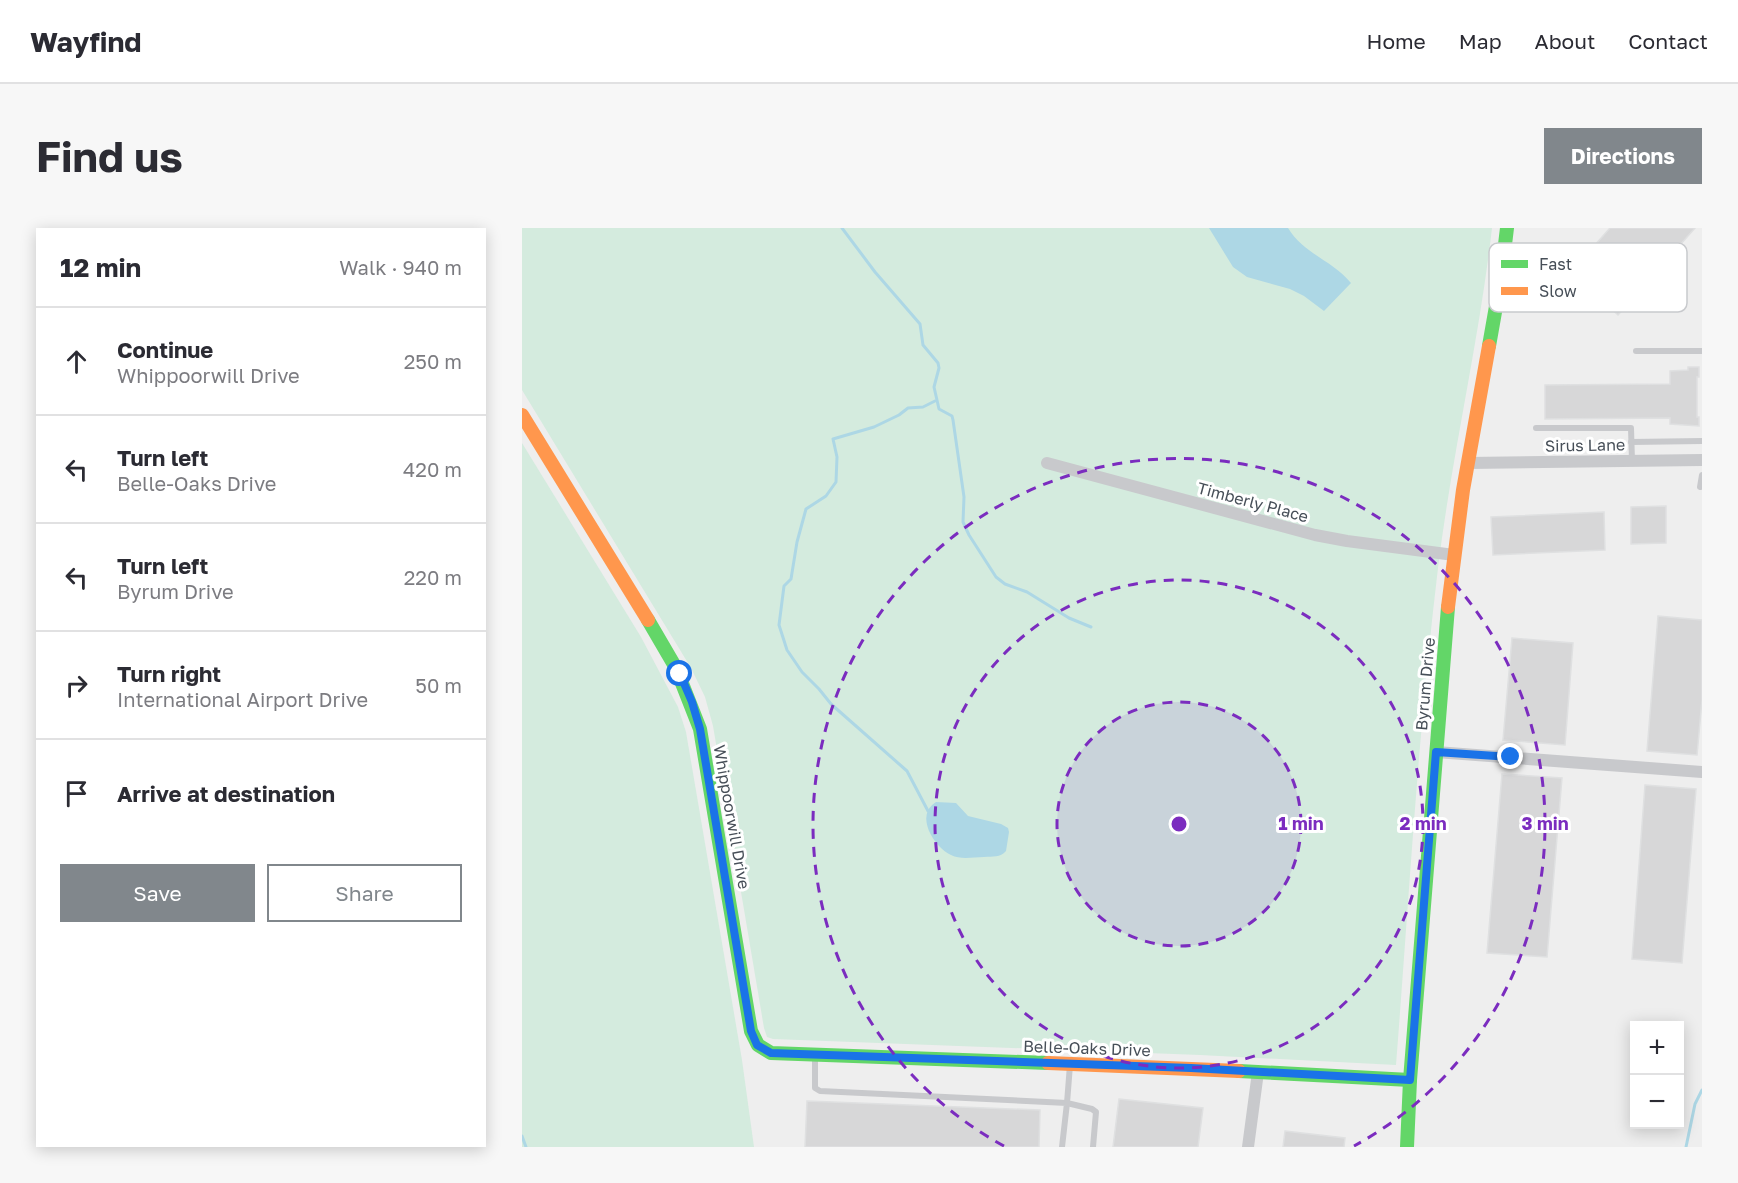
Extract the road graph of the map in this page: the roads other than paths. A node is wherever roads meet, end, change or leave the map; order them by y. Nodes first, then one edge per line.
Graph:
1 (1507, 228) edge
2 (1505, 243) edge
3 (1495, 312) edge
4 (1636, 351) dead end
5 (1702, 351) edge
6 (522, 415) edge
7 (1536, 429) dead end
8 (1702, 441) edge
9 (1631, 442) junction
10 (1702, 460) edge
11 (1632, 461) junction
12 (1047, 463) dead end
13 (1468, 463) junction
14 (1702, 475) edge
15 (1700, 487) dead end
16 (1454, 555) junction
17 (1436, 752) junction
18 (1702, 772) edge
19 (763, 1050) joint
20 (815, 1054) junction
21 (1070, 1064) junction
22 (1258, 1072) junction
23 (1410, 1080) junction
24 (1067, 1103) junction
25 (1062, 1147) edge
26 (1093, 1147) edge
27 (1248, 1147) edge
28 (1407, 1147) edge

1 - 2 street, Byrum Drive
3 - 13 street, Byrum Drive
4 - 5 lane
6 - 19 street, Whippoorwill Drive
7 - 9 lane
8 - 9 lane
9 - 11 lane
10 - 11 street, Sirus Lane
11 - 13 street, Sirus Lane
12 - 16 street, Timberly Place
13 - 16 street, Byrum Drive
14 - 15 lane
16 - 17 street, Byrum Drive
17 - 18 street
17 - 23 street, Byrum Drive
19 - 20 street, Belle-Oaks Drive
20 - 21 street, Belle-Oaks Drive
20 - 24 lane
21 - 22 street, Belle-Oaks Drive
21 - 24 lane
22 - 23 street, Belle-Oaks Drive
22 - 27 street
23 - 28 street, Byrum Drive
24 - 25 lane
24 - 26 lane

